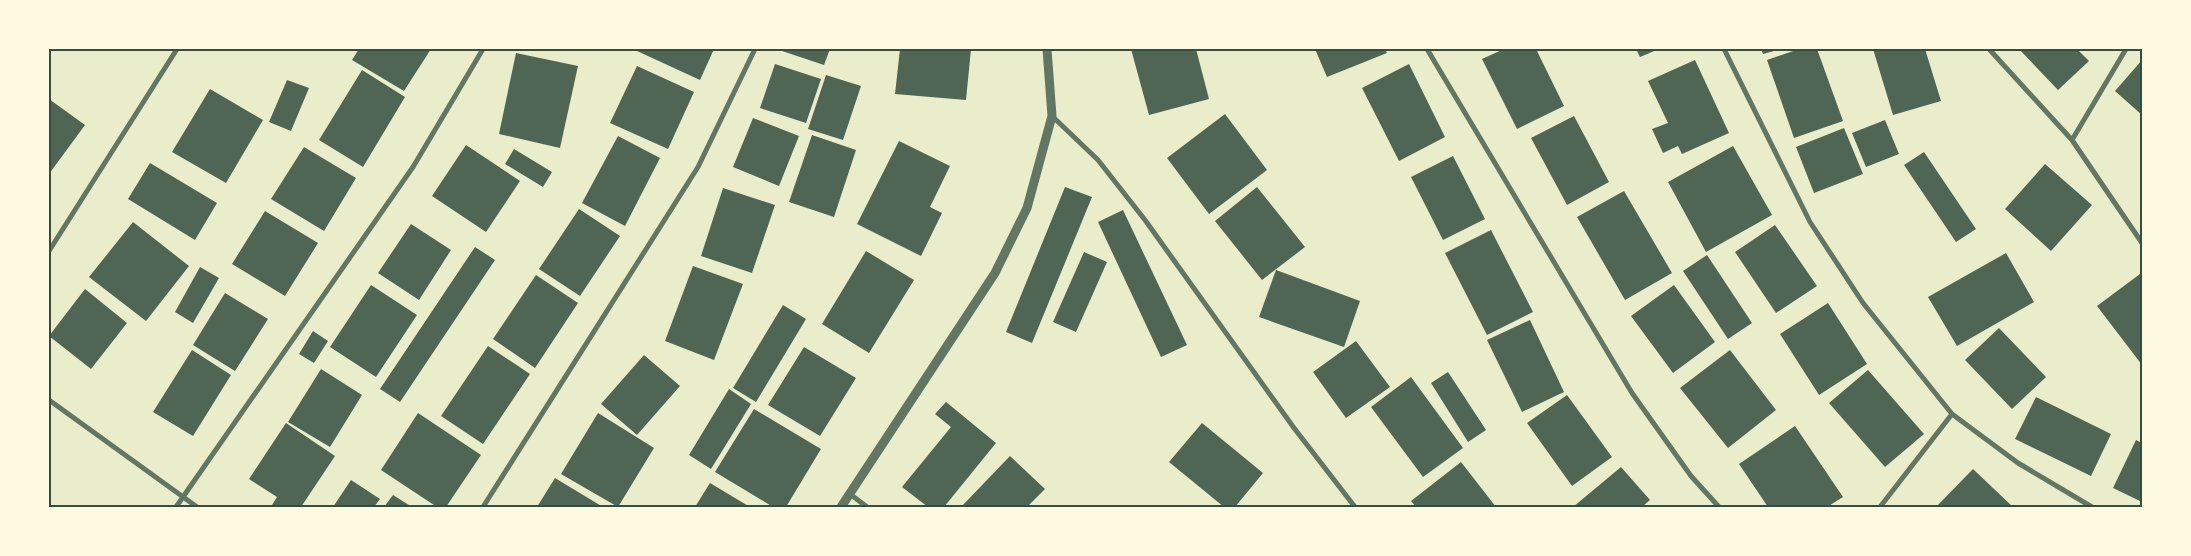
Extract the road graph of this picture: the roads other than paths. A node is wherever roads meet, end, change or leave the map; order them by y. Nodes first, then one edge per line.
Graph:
1 (178, 49) edge
2 (483, 49) edge
3 (755, 49) edge
4 (1047, 49) edge
5 (1427, 49) edge
6 (1724, 49) edge
7 (1989, 49) edge
8 (2126, 49) edge
9 (1052, 116) junction
10 (2072, 140) junction
11 (2142, 243) edge
12 (49, 251) edge
13 (49, 400) edge
14 (1952, 414) junction
15 (850, 494) junction
16 (183, 498) junction
17 (176, 507) edge
18 (197, 507) edge
19 (483, 507) edge
20 (841, 507) edge
21 (867, 507) edge
22 (1355, 507) edge
23 (1719, 507) edge
24 (1880, 507) edge
25 (2092, 507) edge

1 - 12 street
2 - 16 street
3 - 19 street
4 - 9 street
5 - 23 street
6 - 14 street
7 - 10 street
8 - 10 street
9 - 15 street
9 - 22 street
10 - 11 street
13 - 16 street
14 - 24 street
14 - 25 street
15 - 20 street
15 - 21 street
16 - 17 street
16 - 18 street

